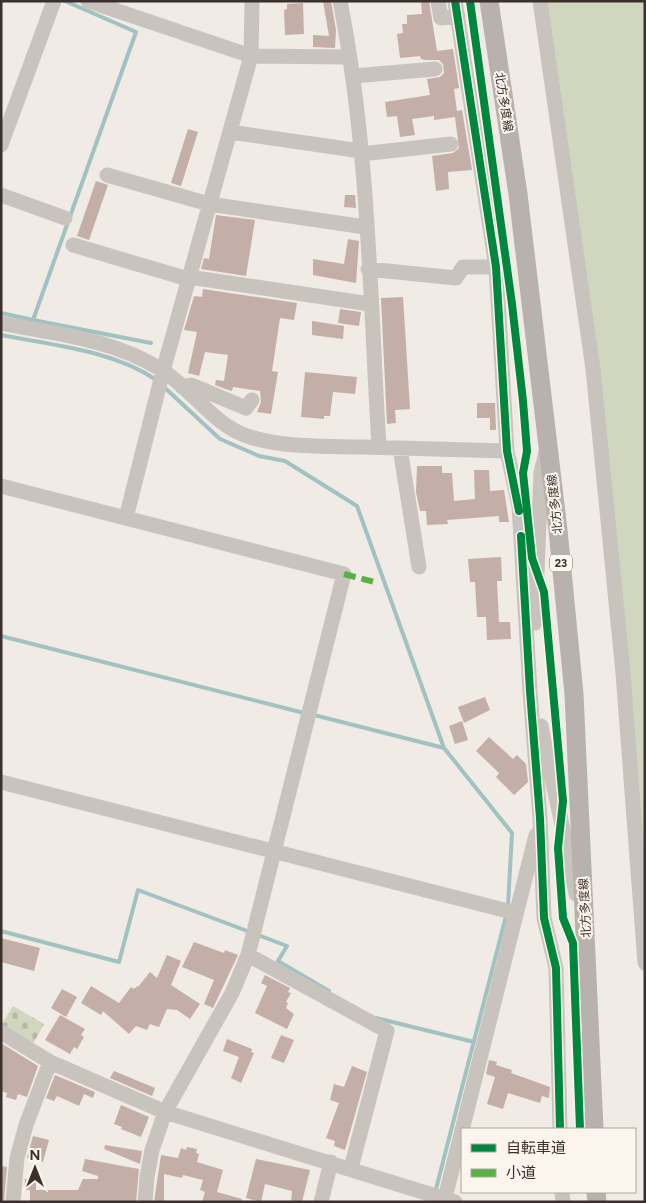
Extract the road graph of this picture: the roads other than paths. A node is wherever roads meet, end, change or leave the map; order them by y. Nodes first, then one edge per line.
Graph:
1 (54, 1) edge
2 (88, 1) edge
3 (252, 1) edge
4 (340, 1) edge
5 (489, 1) edge
6 (540, 1) edge
7 (438, 2) edge
8 (457, 9) edge
9 (251, 56) junction
10 (348, 57) junction
11 (435, 69) dead end
12 (353, 76) junction
13 (230, 132) junction
14 (451, 144) dead end
15 (1, 146) edge
16 (361, 152) junction
17 (107, 175) dead end
18 (1, 195) edge
19 (209, 204) junction
20 (65, 218) dead end
21 (365, 227) junction
22 (73, 244) dead end
23 (496, 267) junction
24 (368, 269) junction
25 (188, 278) junction
26 (370, 304) junction
27 (1, 323) edge
28 (163, 371) junction
29 (182, 386) junction
30 (252, 400) dead end
31 (548, 443) junction
32 (379, 448) junction
33 (400, 448) junction
34 (507, 451) junction
35 (1, 486) edge
36 (126, 518) junction
37 (419, 567) dead end
38 (530, 692) junction
39 (1, 782) edge
40 (540, 818) junction
41 (273, 851) junction
42 (516, 912) junction
43 (586, 937) junction
44 (248, 955) junction
45 (645, 963) edge
46 (1, 1032) edge
47 (50, 1062) junction
48 (165, 1112) junction
49 (465, 1128) edge
50 (560, 1128) edge
51 (594, 1128) edge
52 (461, 1145) edge
53 (1, 1156) edge
54 (16, 1158) junction
55 (331, 1162) junction
56 (351, 1168) junction
57 (448, 1200) edge
58 (13, 1202) edge
59 (145, 1202) edge
60 (321, 1202) edge

1 - 15 street
2 - 9 street
3 - 9 street
4 - 10 street
5 - 31 main road, 北方多度線 / 23
6 - 45 street
7 - 8 street
8 - 23 street
9 - 10 street
9 - 13 street
10 - 12 street
11 - 12 street
12 - 16 street
13 - 16 street
13 - 19 street
14 - 16 street
16 - 21 street
17 - 19 street
18 - 20 street
19 - 21 street
19 - 25 street
21 - 24 street
22 - 25 street
23 - 24 street
23 - 34 street
24 - 26 street
25 - 26 street
25 - 28 street
26 - 32 street
27 - 28 street
28 - 29 street
28 - 36 street
29 - 30 street
29 - 32 street
31 - 38 street
31 - 43 main road, 北方多度線 / 23
32 - 33 street
33 - 34 street
33 - 37 street
34 - 38 street
35 - 36 street
36 - 41 street
38 - 40 street
38 - 43 street
39 - 41 street
40 - 42 street
40 - 50 street
41 - 42 street
41 - 44 street
42 - 49 street
43 - 51 main road, 北方多度線 / 23
44 - 48 street
44 - 56 street
46 - 47 street
47 - 48 street
47 - 54 street
48 - 55 street
48 - 59 street
52 - 57 street
53 - 54 street
54 - 58 street
55 - 56 street
55 - 60 street
56 - 57 street

